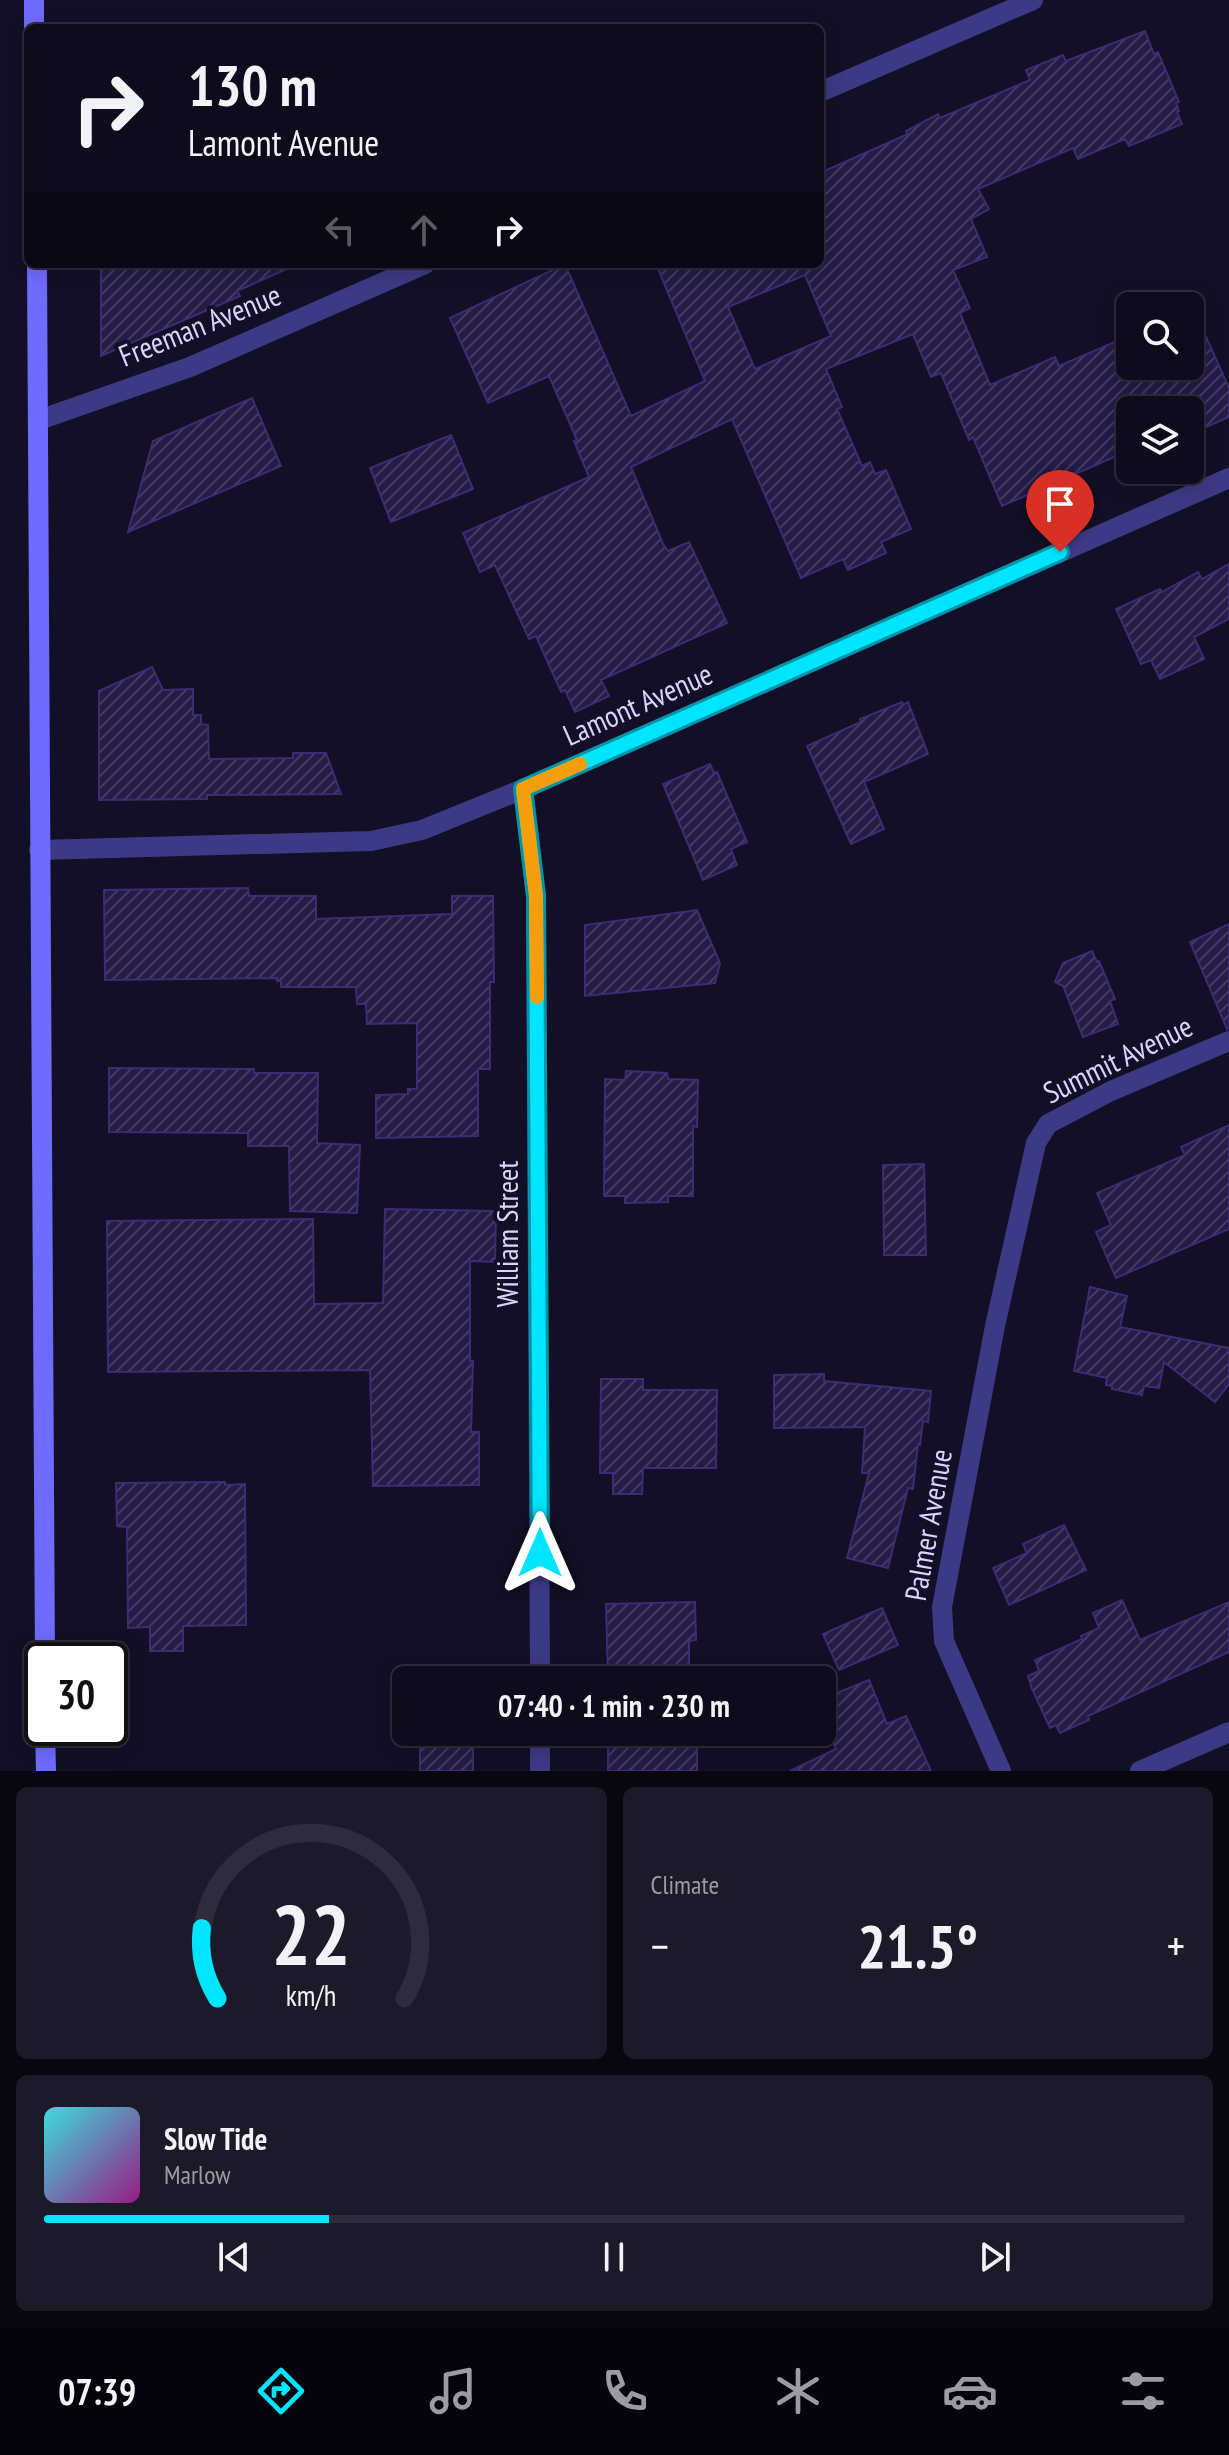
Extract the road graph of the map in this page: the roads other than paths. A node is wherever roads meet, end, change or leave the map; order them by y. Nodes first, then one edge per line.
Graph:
1 (34, 0) edge
2 (1033, 0) edge
3 (34, 24) edge
4 (824, 90) edge
5 (37, 268) edge
6 (416, 268) edge
7 (39, 420) junction
8 (1229, 478) edge
9 (523, 789) junction
10 (39, 850) junction
11 (1229, 1041) edge
12 (995, 1326) joint
13 (45, 1642) edge
14 (540, 1666) edge
15 (1229, 1732) edge
16 (45, 1746) edge
17 (540, 1746) edge
18 (46, 1771) edge
19 (540, 1771) edge
20 (1001, 1771) edge
21 (1140, 1771) edge

1 - 3 main road
2 - 4 street
5 - 7 main road
6 - 7 street, Freeman Avenue
7 - 10 main road
8 - 9 street, Lamont Avenue
9 - 10 street, Lamont Avenue
9 - 14 street, William Street
10 - 13 main road
11 - 12 street, Summit Avenue
12 - 20 street, Palmer Avenue
15 - 21 street
16 - 18 main road
17 - 19 street

